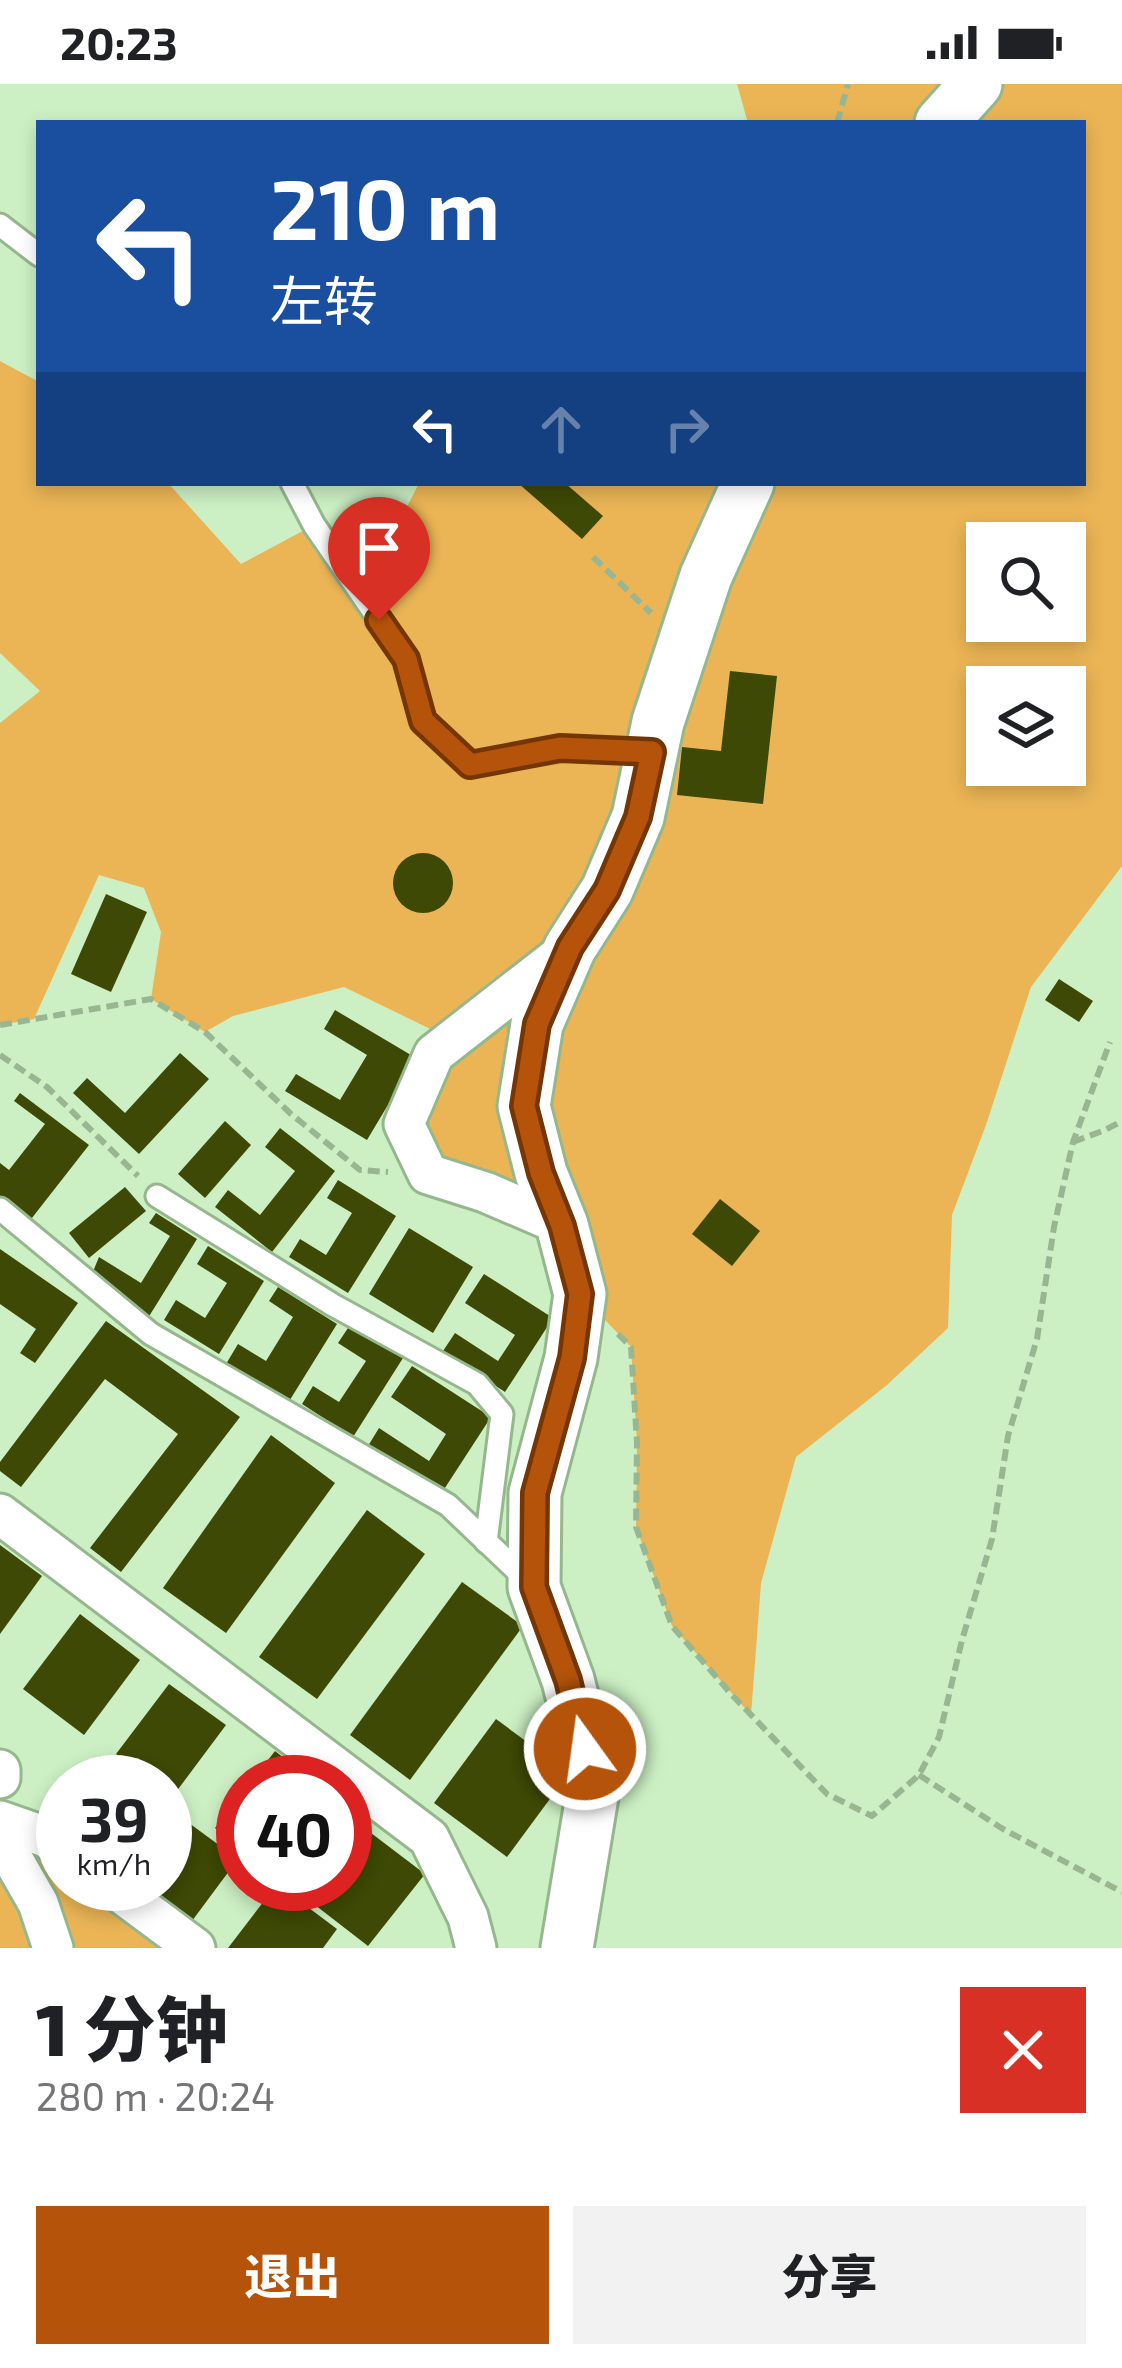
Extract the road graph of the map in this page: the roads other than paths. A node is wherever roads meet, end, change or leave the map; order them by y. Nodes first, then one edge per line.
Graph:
1 (976, 84) edge
2 (944, 120) edge
3 (0, 225) edge
4 (36, 253) edge
5 (294, 486) edge
6 (747, 486) edge
7 (652, 752) junction
8 (570, 947) junction
9 (158, 1196) road end
10 (0, 1209) edge
11 (562, 1226) junction
12 (0, 1514) edge
13 (486, 1542) junction
14 (534, 1587) junction
15 (0, 1821) edge
16 (36, 1834) edge
17 (0, 1837) edge
18 (145, 1911) edge
19 (53, 1948) edge
20 (195, 1948) edge
21 (476, 1948) edge
22 (567, 1948) edge

1 - 2 street
3 - 4 lane
5 - 7 lane
6 - 7 street
7 - 8 street
8 - 11 street
8 - 11 street
9 - 13 lane
10 - 13 lane
11 - 14 street
12 - 21 street
13 - 14 lane
14 - 22 street
15 - 16 street
17 - 19 street
18 - 20 street

